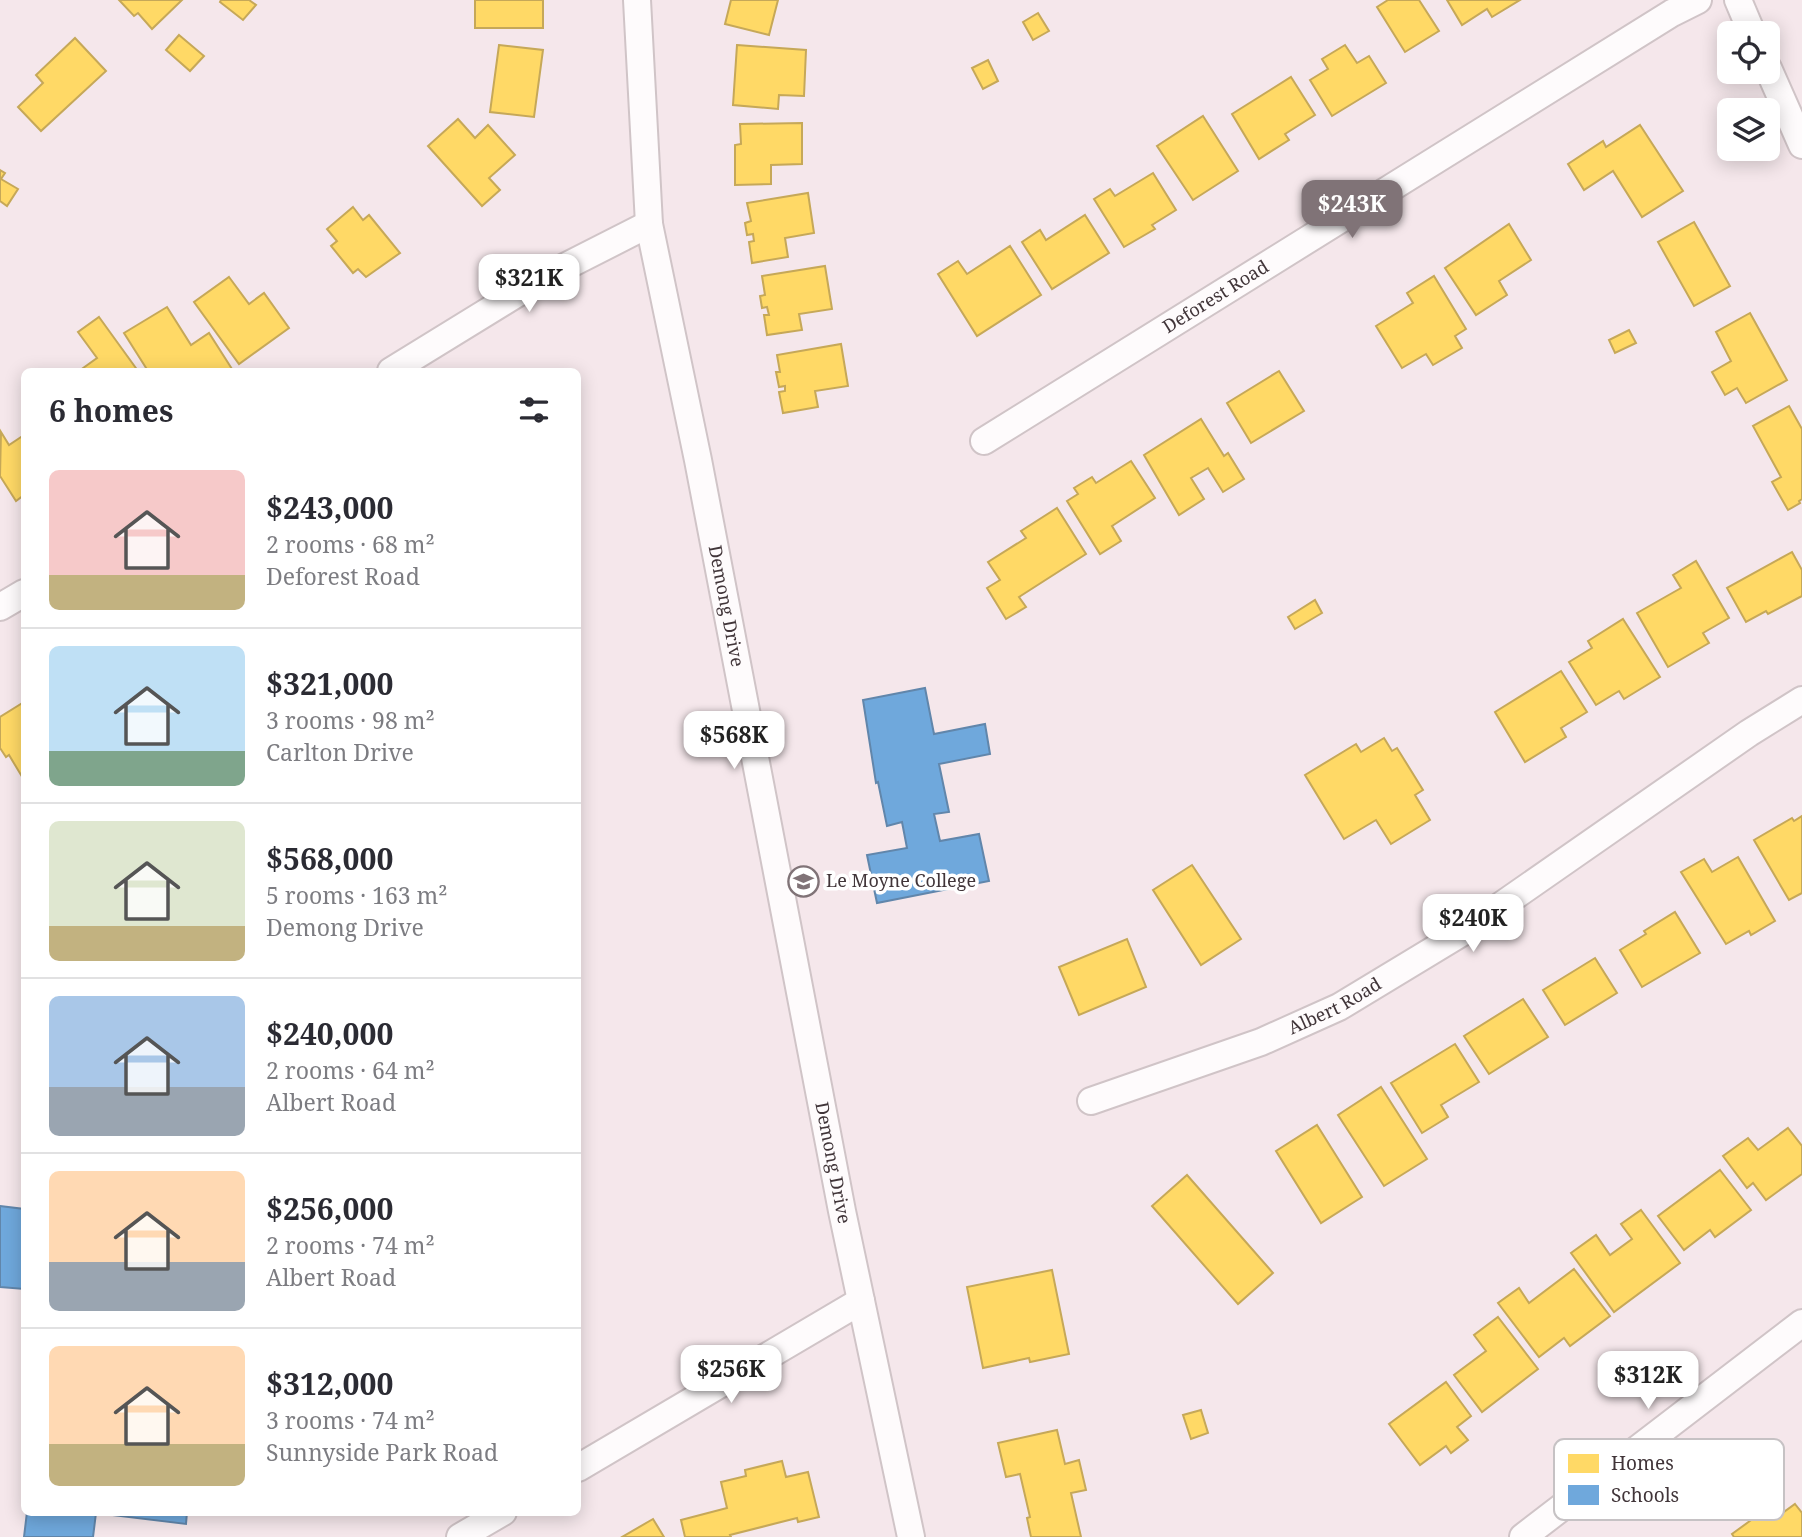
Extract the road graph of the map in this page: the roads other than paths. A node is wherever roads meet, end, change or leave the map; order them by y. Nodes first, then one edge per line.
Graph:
1 (636, 0) edge
2 (1698, 0) edge
3 (1738, 0) edge
4 (1747, 21) edge
5 (1775, 84) edge
6 (1802, 145) edge
7 (649, 225) junction
8 (396, 368) edge
9 (984, 441) dead end
10 (21, 595) edge
11 (0, 607) edge
12 (1802, 700) edge
13 (1091, 1101) dead end
14 (861, 1301) junction
15 (1802, 1323) edge
16 (1651, 1439) edge
17 (581, 1466) edge
18 (1554, 1513) edge
19 (496, 1516) edge
20 (460, 1537) edge
21 (911, 1537) edge
22 (1523, 1537) edge

1 - 7 street, Demong Drive
2 - 9 street, Deforest Road
3 - 4 street
5 - 6 street
7 - 8 street
7 - 14 street, Demong Drive
10 - 11 street
12 - 13 street, Albert Road
14 - 17 street
14 - 21 street, Demong Drive
15 - 16 street
18 - 22 street
19 - 20 street

